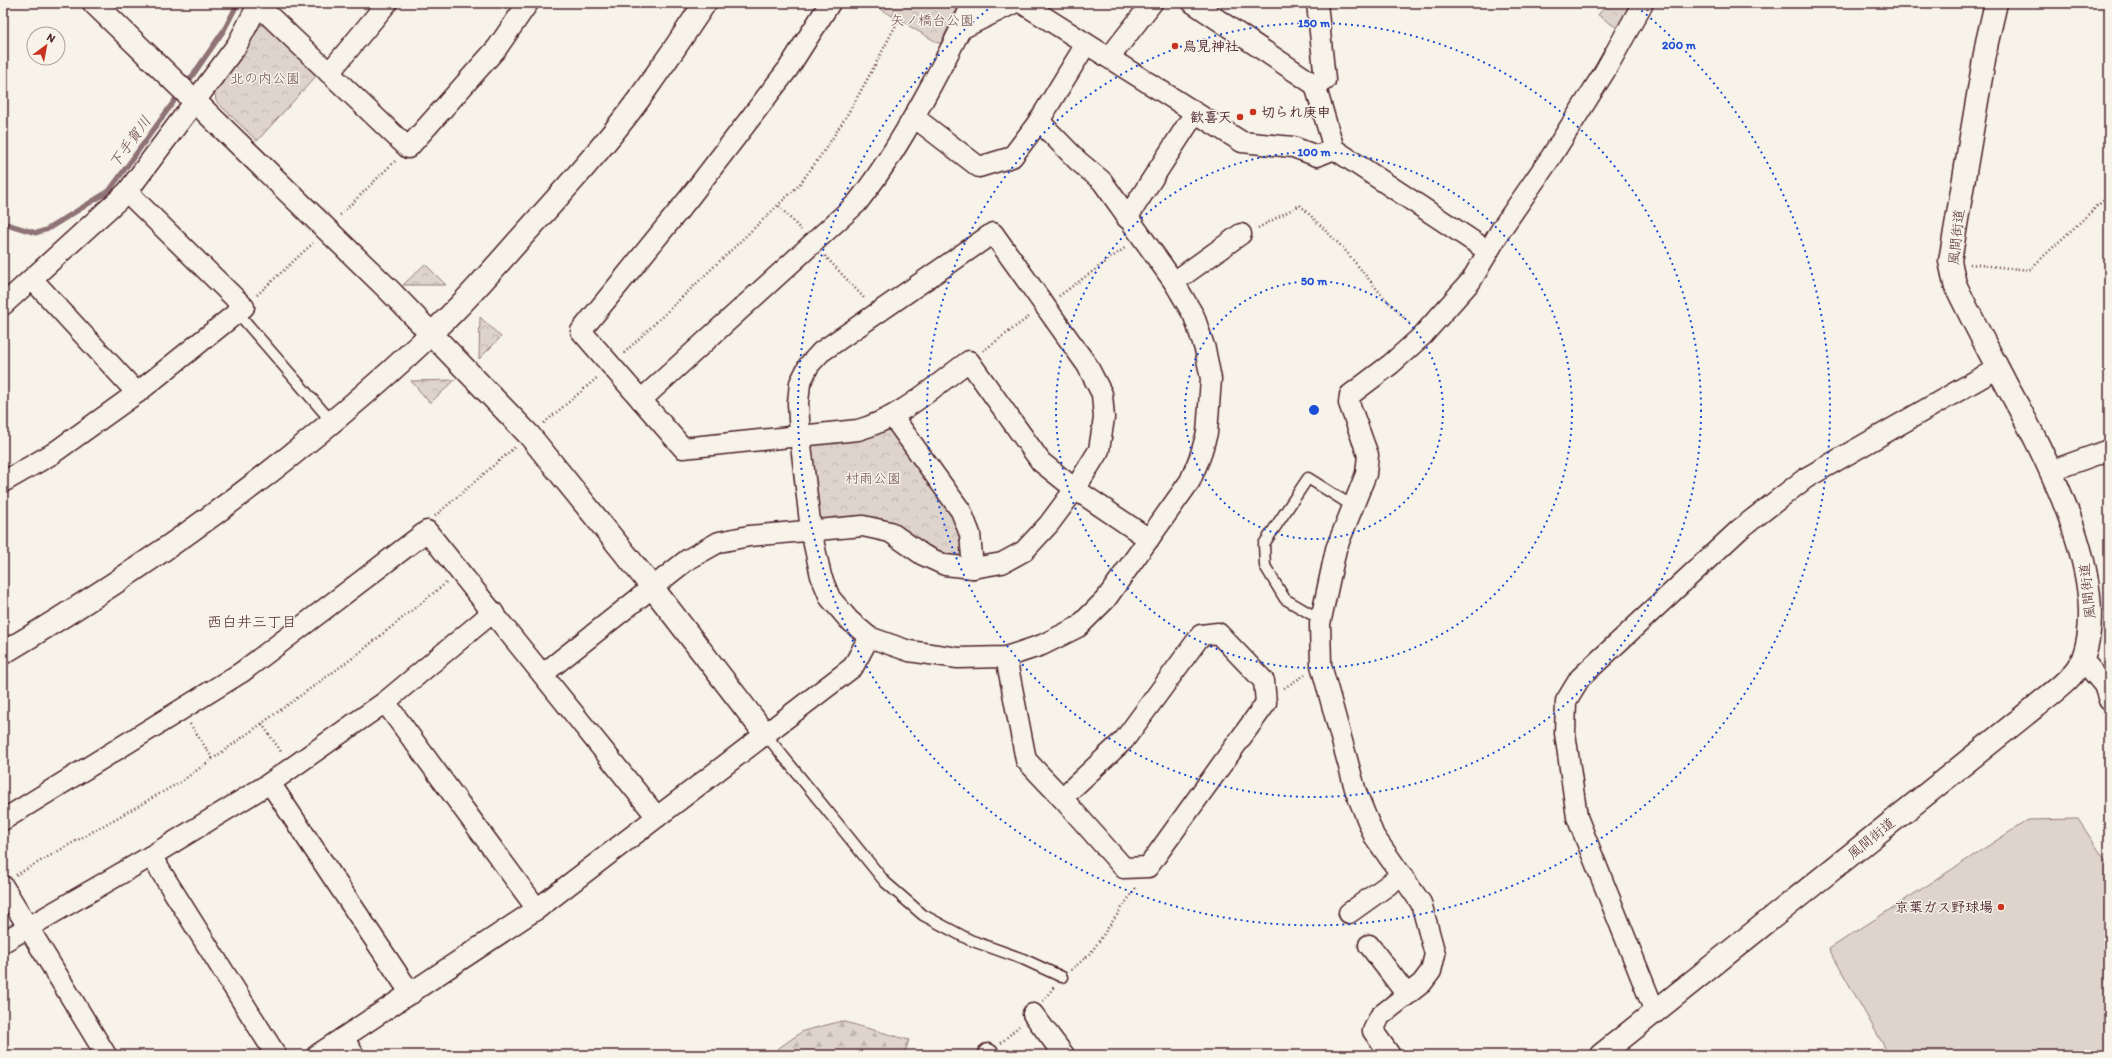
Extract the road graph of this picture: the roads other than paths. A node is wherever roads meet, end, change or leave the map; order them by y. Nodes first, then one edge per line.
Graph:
1 (94, 3) edge
2 (387, 3) edge
3 (528, 3) edge
4 (706, 3) edge
5 (830, 3) edge
6 (972, 3) edge
7 (1014, 3) edge
8 (1022, 3) edge
9 (1152, 3) edge
10 (1317, 3) edge
11 (1643, 3) edge
12 (1996, 3) edge
13 (258, 4) edge
14 (1199, 5) edge
15 (961, 29) junction
16 (1086, 44) junction
17 (1109, 58) junction
18 (329, 73) junction
19 (1315, 86) junction
20 (193, 100) junction
21 (1195, 113) junction
22 (914, 117) junction
23 (1039, 121) junction
24 (1334, 149) junction
25 (126, 192) junction
26 (1127, 218) junction
27 (1242, 234) road end
28 (1488, 251) junction
29 (32, 279) junction
30 (1174, 282) junction
31 (3, 305) edge
32 (241, 310) junction
33 (432, 334) junction
34 (1998, 368) junction
35 (137, 393) junction
36 (641, 400) junction
37 (893, 417) junction
38 (332, 422) junction
39 (800, 436) junction
40 (2109, 450) edge
41 (2053, 470) junction
42 (3, 482) edge
43 (1075, 489) junction
44 (1354, 507) junction
45 (811, 531) junction
46 (1149, 539) junction
47 (973, 568) junction
48 (652, 587) junction
49 (493, 612) junction
50 (1321, 620) junction
51 (869, 637) junction
52 (3, 653) edge
53 (1006, 657) junction
54 (2082, 659) junction
55 (544, 674) junction
56 (2109, 700) edge
57 (385, 702) junction
58 (766, 735) junction
59 (270, 783) junction
60 (1062, 798) junction
61 (657, 817) junction
62 (3, 820) edge
63 (151, 856) junction
64 (1402, 875) junction
65 (6, 882) edge
66 (537, 909) junction
67 (1349, 913) dead end
68 (29, 926) junction
69 (3, 942) edge
70 (1369, 945) dead end
71 (1062, 977) road end
72 (411, 994) junction
73 (1407, 995) junction
74 (1655, 1012) junction
75 (1033, 1014) road end
76 (343, 1038) junction
77 (106, 1055) edge
78 (276, 1055) edge
79 (317, 1055) edge
80 (354, 1055) edge
81 (1064, 1055) edge
82 (1390, 1055) edge
83 (1601, 1055) edge

1 - 20 street
2 - 18 street
3 - 18 street
4 - 33 street
5 - 36 street
6 - 15 street
7 - 15 street
8 - 16 street
9 - 17 street
10 - 19 street
11 - 28 street
12 - 34 street, 風間街道
13 - 18 street
13 - 20 street
14 - 19 street
15 - 22 street
16 - 17 street
16 - 23 street
17 - 21 street
19 - 24 street
20 - 25 street
20 - 33 street
21 - 24 street
21 - 26 street
22 - 23 street
22 - 36 street
23 - 26 street
24 - 28 street
25 - 29 street
25 - 32 street
26 - 30 street
27 - 30 street
28 - 44 street
29 - 31 street
29 - 35 street
30 - 46 street
32 - 35 street
32 - 38 lane
33 - 38 street
33 - 48 street
34 - 41 street, 風間街道
34 - 74 street
35 - 42 street
36 - 39 street
37 - 39 street
37 - 43 street
37 - 47 street
38 - 52 street
39 - 43 street
39 - 45 street
40 - 41 street
41 - 54 street, 風間街道
43 - 46 street
43 - 47 street
44 - 50 street
44 - 50 lane
45 - 47 street
45 - 48 street
45 - 51 street
46 - 53 street
48 - 55 street
48 - 58 street
49 - 55 street
49 - 57 street
49 - 62 street
50 - 64 street
51 - 53 street
51 - 58 street
53 - 60 street
54 - 56 street
54 - 74 street, 風間街道
55 - 61 street
57 - 59 street
57 - 66 street
58 - 61 street
58 - 71 lane
59 - 63 street
59 - 72 street
60 - 60 street
61 - 66 street
63 - 68 street
63 - 78 street
64 - 67 street
64 - 73 street
65 - 68 street
66 - 72 street
68 - 69 street
68 - 77 street
70 - 73 street
72 - 76 street
73 - 82 street
74 - 83 street, 風間街道
75 - 81 street
76 - 79 street
76 - 80 street

